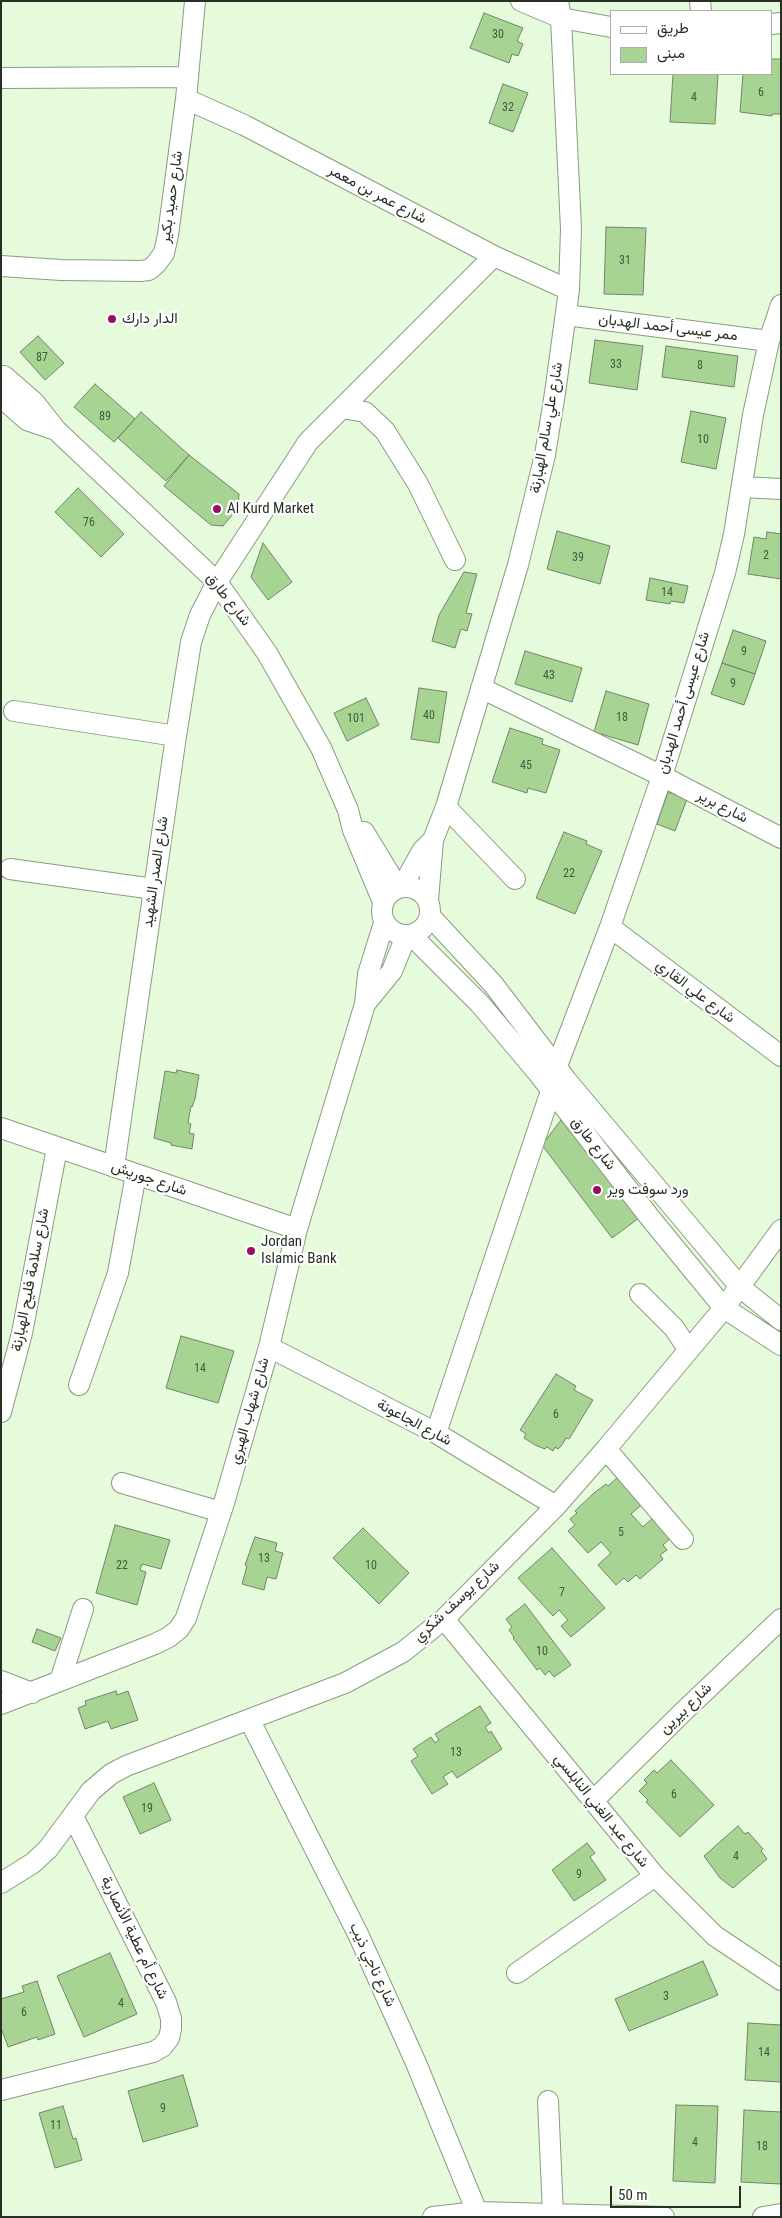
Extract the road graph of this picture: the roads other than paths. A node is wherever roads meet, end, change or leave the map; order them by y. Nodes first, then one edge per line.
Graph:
1 (195, 1) edge
2 (520, 1) edge
3 (560, 10) edge
4 (610, 26) edge
5 (188, 77) junction
6 (1, 78) edge
7 (186, 99) junction
8 (494, 256) junction
9 (1, 266) edge
10 (569, 290) junction
11 (781, 306) edge
12 (566, 315) junction
13 (769, 341) junction
14 (2, 373) edge
15 (1, 397) edge
16 (342, 408) junction
17 (56, 430) junction
18 (742, 487) junction
19 (781, 489) edge
20 (455, 560) dead end
21 (217, 582) junction
22 (481, 688) junction
23 (14, 711) dead end
24 (176, 736) junction
25 (662, 776) junction
26 (446, 807) junction
27 (348, 810) junction
28 (781, 838) edge
29 (433, 840) junction
30 (10, 869) dead end
31 (515, 879) dead end
32 (400, 888) junction
33 (154, 890) junction
34 (383, 902) junction
35 (429, 908) junction
36 (384, 923) junction
37 (610, 927) junction
38 (409, 935) junction
39 (365, 1004) junction
40 (781, 1056) edge
41 (557, 1066) junction
42 (551, 1091) junction
43 (1, 1128) edge
44 (57, 1148) junction
45 (114, 1167) junction
46 (136, 1174) junction
47 (296, 1229) junction
48 (781, 1230) edge
49 (740, 1288) junction
50 (640, 1294) dead end
51 (724, 1308) junction
52 (781, 1320) edge
53 (781, 1345) edge
54 (269, 1347) junction
55 (688, 1349) junction
56 (79, 1385) dead end
57 (1, 1412) edge
58 (436, 1433) junction
59 (606, 1449) junction
60 (122, 1483) dead end
61 (556, 1506) junction
62 (221, 1512) junction
63 (683, 1539) dead end
64 (83, 1609) dead end
65 (444, 1619) junction
66 (781, 1619) edge
67 (1, 1681) edge
68 (60, 1681) junction
69 (32, 1693) junction
70 (1, 1704) edge
71 (250, 1721) junction
72 (593, 1801) junction
73 (74, 1816) junction
74 (655, 1876) junction
75 (1, 1883) edge
76 (517, 1972) dead end
77 (781, 1980) edge
78 (1, 2090) edge
79 (548, 2101) dead end
80 (478, 2214) edge
81 (553, 2214) junction
82 (781, 2214) edge
83 (433, 2217) edge
84 (664, 2217) edge
85 (763, 2217) edge

1 - 5 street, شارع حميد بكير
2 - 3 street
3 - 4 street
3 - 10 street, شارع علي سالم الهبارنة
5 - 6 street
5 - 7 street, شارع حميد بكير
7 - 8 street, شارع عمر بن معمر
7 - 9 street, شارع حميد بكير
8 - 10 street, شارع عمر بن معمر
8 - 16 street, شارع الصدر الشهيد
10 - 12 street, شارع علي سالم الهبارنة
11 - 13 street, شارع عيسى أحمد الهدبان
12 - 13 street, ممر عيسى أحمد الهدبان
12 - 22 street, شارع علي سالم الهبارنة
13 - 18 street, شارع عيسى أحمد الهدبان
14 - 17 street, شارع طارق
15 - 17 street, شارع طارق
16 - 20 street
16 - 21 street, شارع الصدر الشهيد
17 - 21 street, شارع طارق
18 - 19 street
18 - 25 street, شارع عيسى أحمد الهدبان
21 - 24 street, شارع الصدر الشهيد
21 - 27 street, شارع طارق
22 - 25 street, شارع برير
22 - 26 street, شارع علي سالم الهبارنة
23 - 24 street
24 - 33 street, شارع الصدر الشهيد
25 - 28 street, شارع برير
25 - 37 street, شارع عيسى أحمد الهدبان
26 - 29 street, شارع علي سالم الهبارنة
26 - 31 street
27 - 32 street, شارع طارق
27 - 34 street, شارع طارق
29 - 32 street, شارع علي سالم الهبارنة
29 - 35 street, شارع علي سالم الهبارنة
30 - 33 street
32 - 34 street
32 - 35 street
33 - 45 street, شارع الصدر الشهيد
34 - 36 street
35 - 38 street
35 - 41 street, شارع طارق
36 - 38 street
36 - 39 street, شارع شهاب الهبري
37 - 40 street, شارع علي القاري
37 - 41 street, شارع عيسى أحمد الهدبان
38 - 39 street, شارع شهاب الهبري
38 - 42 street, شارع طارق
39 - 47 street, شارع شهاب الهبري
41 - 42 street, شارع عيسى أحمد الهدبان
41 - 49 street, شارع طارق
42 - 51 street, شارع طارق
42 - 58 street, شارع عيسى أحمد الهدبان
43 - 44 street, شارع جوريش
44 - 45 street, شارع جوريش
44 - 57 street, شارع سلامة فليح الهبارنة
45 - 46 street, شارع جوريش
46 - 47 street, شارع جوريش
46 - 56 street
47 - 54 street, شارع شهاب الهبري
48 - 49 street, شارع يوسف شكري
49 - 51 street, شارع يوسف شكري
49 - 52 street, شارع طارق
50 - 55 street
51 - 53 street, شارع طارق
51 - 55 street, شارع يوسف شكري
54 - 58 street, شارع الجاعونة
54 - 62 street, شارع شهاب الهبري
55 - 59 street, شارع يوسف شكري
58 - 61 street, شارع الجاعونة
59 - 61 street, شارع يوسف شكري
59 - 63 street
60 - 62 street
61 - 65 street, شارع يوسف شكري
62 - 68 street, شارع شهاب الهبري
64 - 68 street
65 - 71 street, شارع يوسف شكري
65 - 72 street, شارع عبد الغني النابلسي
66 - 72 street, شارع بيرين
67 - 69 street
68 - 69 street, شارع شهاب الهبري
69 - 70 street, شارع شهاب الهبري
71 - 73 street, شارع يوسف شكري
71 - 80 street, شارع ناجي ذيب
72 - 74 street, شارع عبد الغني النابلسي
73 - 75 street, شارع يوسف شكري
73 - 78 street, شارع أم عطية الأنصارية
74 - 76 street
74 - 77 street, شارع عبد الغني النابلسي
79 - 81 street
80 - 81 street
80 - 83 street
81 - 84 street
82 - 85 street

